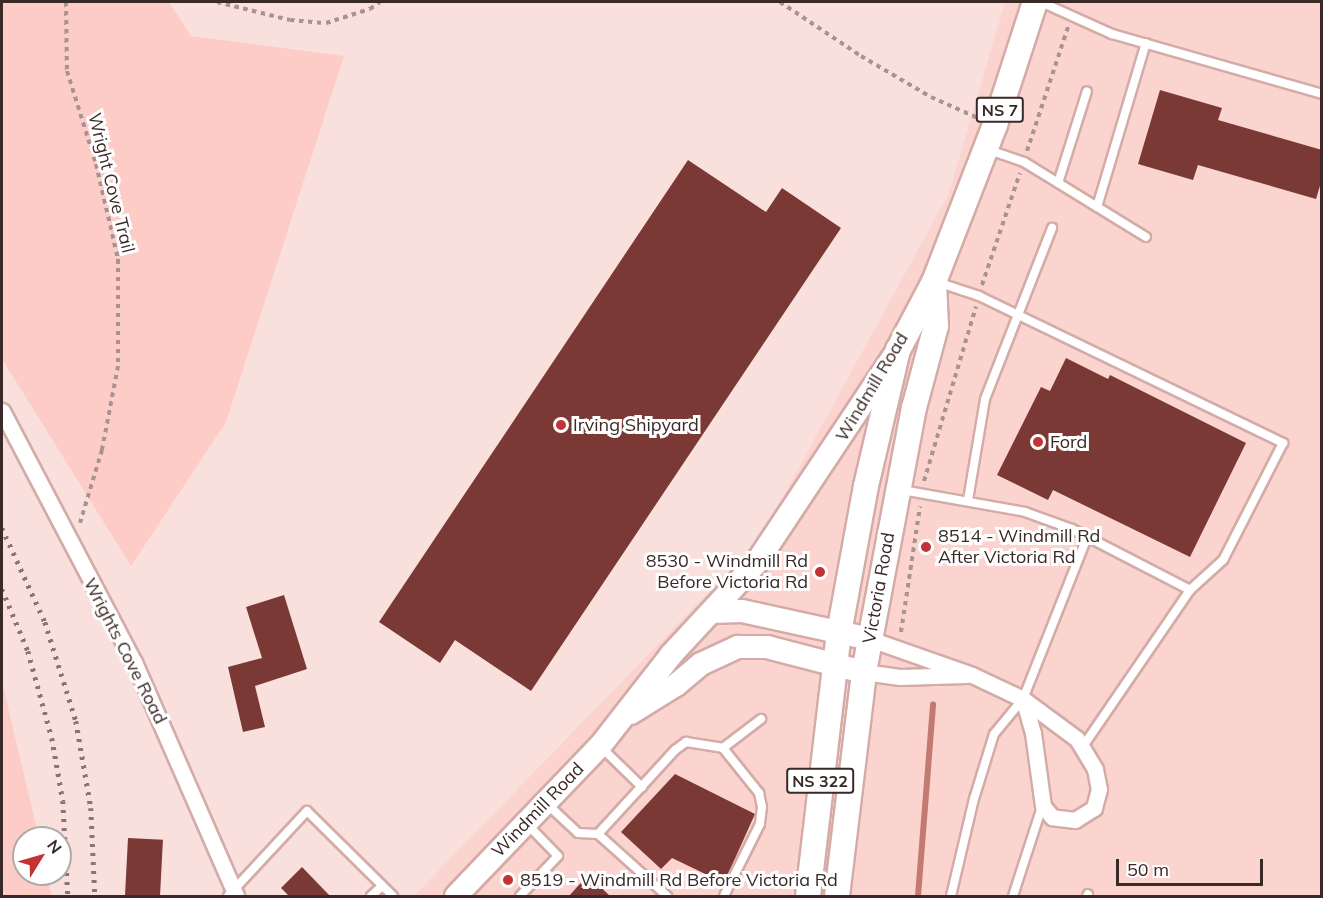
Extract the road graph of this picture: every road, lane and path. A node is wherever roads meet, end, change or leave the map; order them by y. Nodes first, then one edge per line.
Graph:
1 (66, 2) edge
2 (217, 2) edge
3 (380, 2) edge
4 (780, 2) edge
5 (1035, 2) edge
6 (1041, 2) edge
7 (1072, 15) junction
8 (1146, 43) junction
9 (1087, 91) dead end
10 (1322, 94) edge
11 (995, 125) junction
12 (985, 149) junction
13 (1024, 162) junction
14 (1058, 183) junction
15 (1097, 207) junction
16 (1052, 228) dead end
17 (1146, 237) dead end
18 (934, 282) junction
19 (979, 296) junction
20 (1015, 315) junction
21 (898, 350) junction
22 (2, 411) edge
23 (923, 486) dead end
24 (897, 489) junction
25 (921, 497) dead end
26 (968, 500) junction
27 (1087, 537) junction
28 (72, 547) junction
29 (1190, 590) junction
30 (711, 612) junction
31 (839, 633) junction
32 (870, 639) junction
33 (898, 647) junction
34 (834, 665) junction
35 (864, 672) junction
36 (972, 675) junction
37 (1023, 699) junction
38 (761, 719) dead end
39 (617, 721) junction
40 (600, 746) junction
41 (723, 748) junction
42 (1082, 748) junction
43 (642, 787) junction
44 (546, 803) junction
45 (1043, 806) junction
46 (526, 823) junction
47 (598, 834) junction
48 (382, 886) junction
49 (232, 895) edge
50 (458, 896) edge
51 (371, 897) edge
52 (393, 897) edge
53 (520, 897) edge
54 (667, 897) edge
55 (724, 897) edge
56 (808, 897) edge
57 (837, 897) edge
58 (951, 897) edge
59 (1013, 897) edge

1 - 28 path, Wright Cove Trail
2 - 3 path
4 - 11 path
5 - 11 main road, Windmill Road / NS 7
6 - 7 lane
7 - 8 lane
7 - 13 path
8 - 10 lane
8 - 15 lane
9 - 14 lane
11 - 12 main road, Windmill Road / NS 7
12 - 13 lane
12 - 18 main road, Windmill Road / NS 7
13 - 14 lane
13 - 19 path
14 - 15 lane
15 - 17 lane
16 - 20 lane
18 - 19 lane
18 - 21 main road, Windmill Road / NS 7
18 - 24 main road, Victoria Road / NS 7
19 - 20 lane
19 - 23 path
20 - 26 lane
20 - 29 lane
21 - 30 main road, Windmill Road / NS 7
21 - 31 main road, Victoria Road / NS 322
22 - 28 street, Wrights Cove Road
24 - 26 lane
24 - 32 main road, Victoria Road / NS 7
25 - 33 path
26 - 27 lane
27 - 29 lane
27 - 37 lane
28 - 49 street, Wrights Cove Road
29 - 42 lane
30 - 31 main road
30 - 39 main road, Windmill Road / NS 7
31 - 32 main road
31 - 34 main road, Victoria Road / NS 322
32 - 33 street
32 - 35 main road, Victoria Road / NS 7
33 - 36 street
34 - 35 main road, Windmill Road / NS 7
34 - 39 main road, Windmill Road / NS 7
34 - 56 main road, Victoria Road / NS 322
35 - 36 street
35 - 57 main road, Victoria Road / NS 322
36 - 37 street
37 - 42 street
37 - 45 street
37 - 58 lane
38 - 41 lane
39 - 40 main road, Windmill Road / NS 7
40 - 43 lane
40 - 44 main road, Windmill Road / NS 7
41 - 43 lane
41 - 55 lane
42 - 45 street
43 - 47 lane
44 - 46 main road, Windmill Road / NS 7
44 - 47 lane
45 - 59 lane
46 - 50 main road, Windmill Road / NS 7
46 - 53 lane
47 - 54 lane
48 - 49 lane
48 - 51 lane
48 - 52 lane

